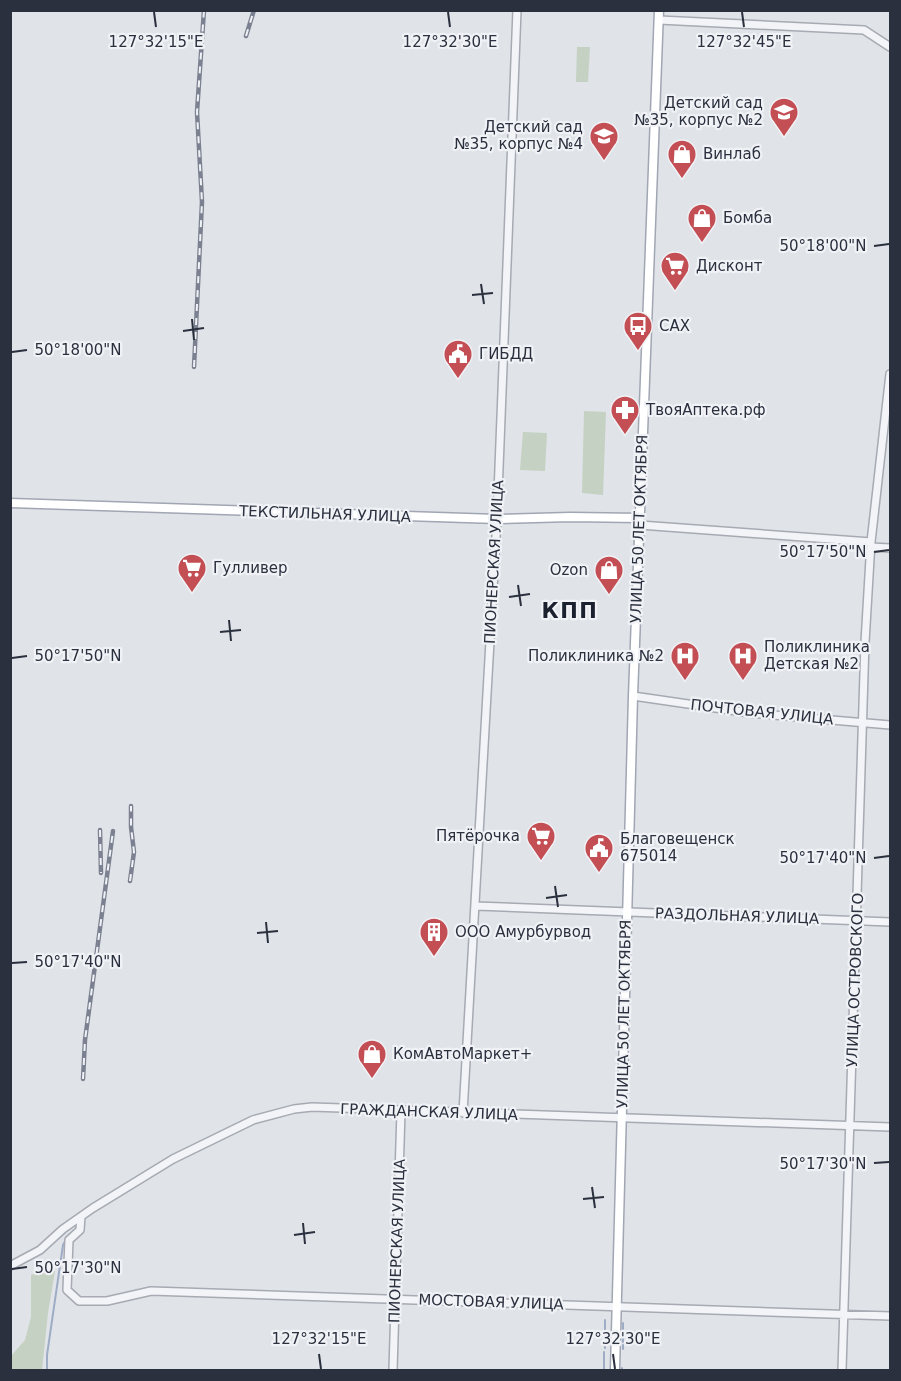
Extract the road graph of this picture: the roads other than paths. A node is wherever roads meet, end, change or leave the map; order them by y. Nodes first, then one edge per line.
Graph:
1 (517, 10) edge
2 (659, 10) edge
3 (659, 20) junction
4 (891, 47) edge
5 (891, 374) edge
6 (10, 503) edge
7 (497, 519) junction
8 (640, 522) junction
9 (871, 544) junction
10 (891, 548) edge
11 (633, 696) junction
12 (862, 722) junction
13 (891, 725) edge
14 (476, 906) junction
15 (627, 912) junction
16 (857, 920) junction
17 (891, 922) edge
18 (401, 1111) junction
19 (463, 1113) junction
20 (621, 1119) junction
21 (851, 1126) junction
22 (891, 1128) edge
23 (81, 1217) junction
24 (10, 1266) edge
25 (395, 1299) junction
26 (616, 1307) junction
27 (845, 1315) junction
28 (891, 1316) edge
29 (393, 1371) edge
30 (615, 1371) edge
31 (842, 1371) edge

1 - 7 street, ПИОНЕРСКАЯ УЛИЦА
2 - 3 main road, УЛИЦА 50 ЛЕТ ОКТЯБРЯ
3 - 4 street
3 - 8 main road, УЛИЦА 50 ЛЕТ ОКТЯБРЯ
5 - 9 street, УЛИЦА ОСТРОВСКОГО
6 - 7 main road, ТЕКСТИЛЬНАЯ УЛИЦА
7 - 8 main road, ТЕКСТИЛЬНАЯ УЛИЦА
7 - 14 street, ПИОНЕРСКАЯ УЛИЦА
8 - 9 street, ТЕКСТИЛЬНАЯ УЛИЦА
8 - 11 main road, УЛИЦА 50 ЛЕТ ОКТЯБРЯ
9 - 10 street, ТЕКСТИЛЬНАЯ УЛИЦА
9 - 12 street, УЛИЦА ОСТРОВСКОГО
11 - 12 street, ПОЧТОВАЯ УЛИЦА
11 - 15 main road, УЛИЦА 50 ЛЕТ ОКТЯБРЯ
12 - 13 street, ПОЧТОВАЯ УЛИЦА
12 - 16 street, УЛИЦА ОСТРОВСКОГО
14 - 15 street, РАЗДОЛЬНАЯ УЛИЦА
14 - 19 street, ПИОНЕРСКАЯ УЛИЦА
15 - 16 street, РАЗДОЛЬНАЯ УЛИЦА
15 - 20 main road, УЛИЦА 50 ЛЕТ ОКТЯБРЯ
16 - 17 street, РАЗДОЛЬНАЯ УЛИЦА
16 - 21 street, УЛИЦА ОСТРОВСКОГО
18 - 19 street, ГРАЖДАНСКАЯ УЛИЦА
18 - 23 street, ГРАЖДАНСКАЯ УЛИЦА
18 - 25 street, ПИОНЕРСКАЯ УЛИЦА
19 - 20 street, ГРАЖДАНСКАЯ УЛИЦА
20 - 21 street, ГРАЖДАНСКАЯ УЛИЦА
20 - 26 main road, УЛИЦА 50 ЛЕТ ОКТЯБРЯ
21 - 22 street, ГРАЖДАНСКАЯ УЛИЦА
21 - 27 street, УЛИЦА ОСТРОВСКОГО
23 - 24 street, ГРАЖДАНСКАЯ УЛИЦА
23 - 25 street, МОСТОВАЯ УЛИЦА
25 - 26 street, МОСТОВАЯ УЛИЦА
25 - 29 street, ПИОНЕРСКАЯ УЛИЦА
26 - 27 street, МОСТОВАЯ УЛИЦА
26 - 30 main road, УЛИЦА 50 ЛЕТ ОКТЯБРЯ
27 - 28 street, МОСТОВАЯ УЛИЦА
27 - 31 street, УЛИЦА ОСТРОВСКОГО

